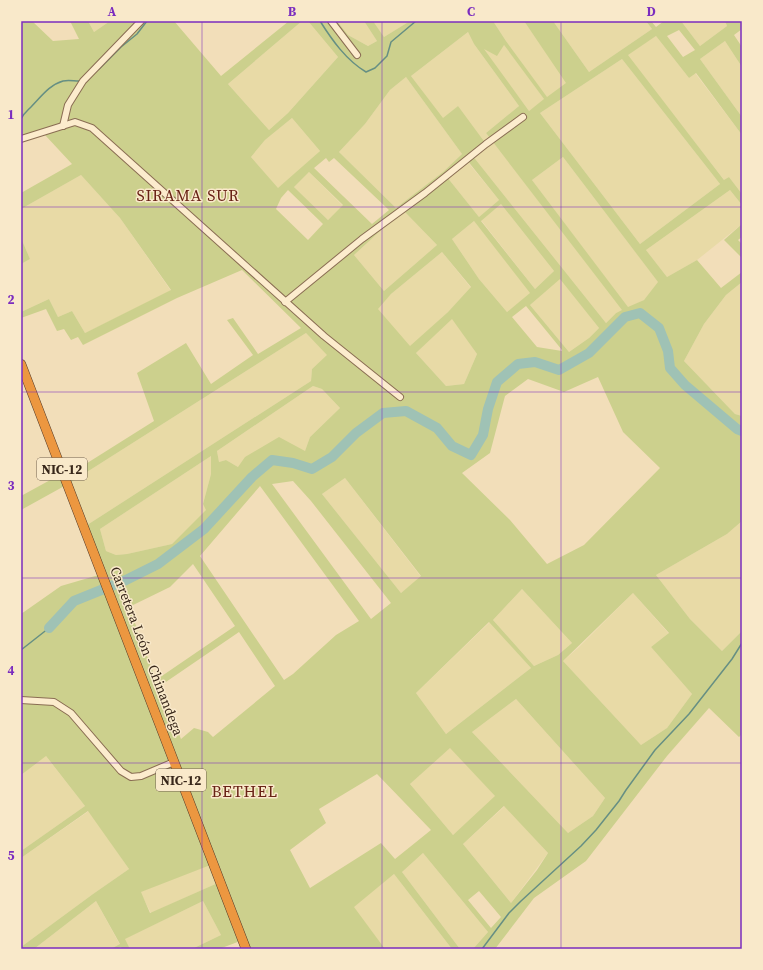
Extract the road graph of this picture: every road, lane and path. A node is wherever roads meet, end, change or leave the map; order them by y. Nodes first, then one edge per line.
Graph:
1 (141, 21) edge
2 (331, 21) edge
3 (357, 55) dead end
4 (523, 117) dead end
5 (63, 126) junction
6 (21, 139) edge
7 (285, 302) junction
8 (21, 364) edge
9 (400, 397) dead end
10 (21, 700) edge
11 (174, 762) junction
12 (246, 949) edge

1 - 5 street
2 - 3 street
4 - 7 street
5 - 6 street
5 - 7 street
7 - 9 street
8 - 11 highway, Carretera León - Chinandega / NIC-12
10 - 11 street
11 - 12 highway, Carretera León - Chinandega / NIC-12

